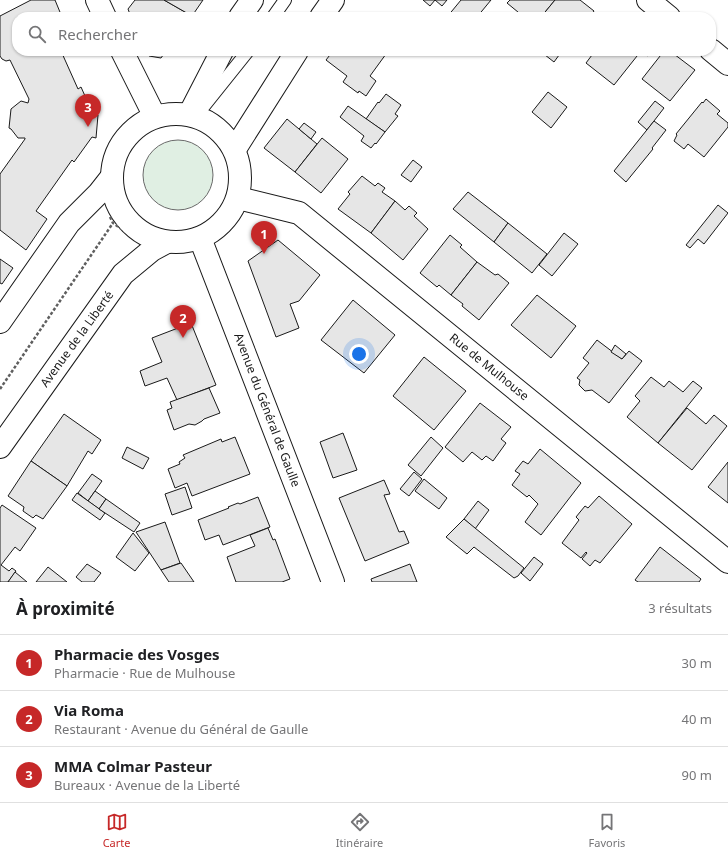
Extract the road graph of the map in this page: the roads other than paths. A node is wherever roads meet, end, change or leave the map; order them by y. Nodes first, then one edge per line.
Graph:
1 (97, 0) edge
2 (252, 0) edge
3 (285, 0) edge
4 (333, 0) edge
5 (648, 0) edge
6 (103, 12) edge
7 (244, 12) edge
8 (277, 12) edge
9 (325, 12) edge
10 (664, 12) edge
11 (716, 54) edge
12 (124, 56) edge
13 (220, 56) edge
14 (244, 56) edge
15 (294, 56) edge
16 (728, 64) edge
17 (193, 114) junction
18 (154, 115) junction
19 (234, 149) junction
20 (110, 179) junction
21 (238, 198) junction
22 (200, 238) junction
23 (165, 243) junction
24 (0, 322) edge
25 (0, 447) edge
26 (728, 562) edge
27 (333, 582) edge

1 - 6 main road
2 - 7 main road
3 - 8 lane
4 - 9 main road
5 - 10 main road
11 - 16 main road
12 - 18 main road
13 - 17 main road
14 - 17 lane
15 - 19 main road
17 - 18 main road
17 - 19 main road
18 - 20 main road
19 - 21 main road
20 - 23 main road
20 - 24 main road
21 - 22 main road
21 - 26 main road, Rue de Mulhouse
22 - 23 main road
22 - 27 main road, Avenue du Général de Gaulle
23 - 25 main road, Avenue de la Liberté

